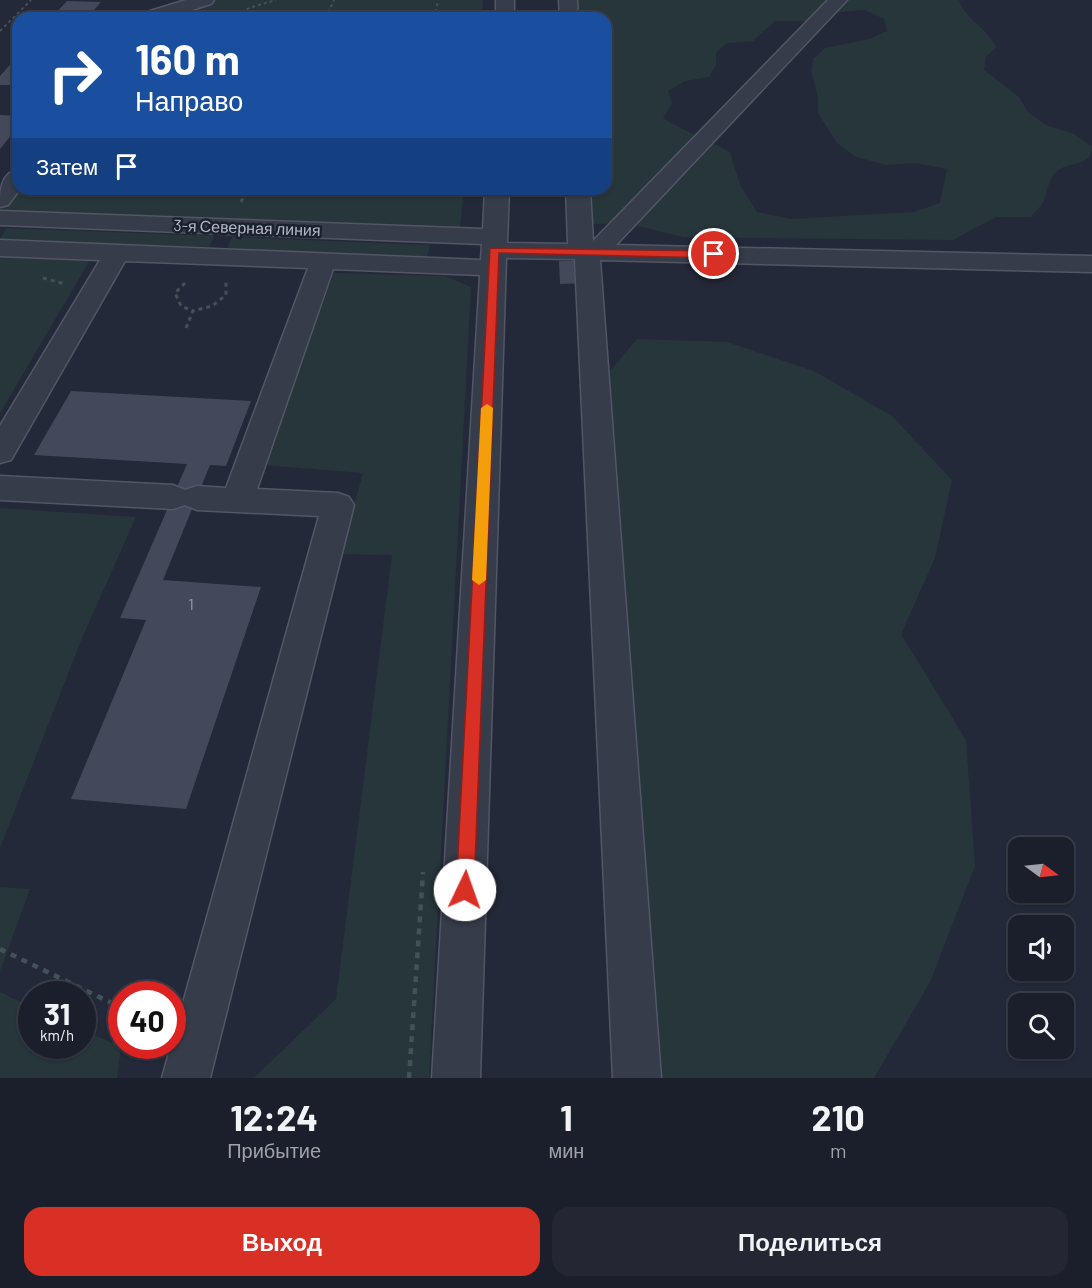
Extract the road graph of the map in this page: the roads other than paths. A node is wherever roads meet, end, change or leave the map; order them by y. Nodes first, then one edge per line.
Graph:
1 (205, 0) edge
2 (838, 0) edge
3 (166, 12) edge
4 (12, 184) edge
5 (497, 195) edge
6 (579, 195) edge
7 (0, 200) edge
8 (0, 218) edge
9 (0, 248) edge
10 (588, 251) junction
11 (494, 252) junction
12 (117, 253) junction
13 (323, 261) junction
14 (1092, 264) edge
15 (0, 452) edge
16 (0, 488) edge
17 (202, 498) junction
18 (186, 1078) edge
19 (456, 1078) edge
20 (637, 1078) edge

1 - 3 street
2 - 10 street
4 - 7 street
5 - 11 street
6 - 10 street
8 - 11 street, 3-я Северная линия
9 - 12 street, 3-я Северная линия
10 - 11 street
10 - 14 street
10 - 20 street
11 - 13 street, 3-я Северная линия
11 - 19 street
12 - 13 street, 3-я Северная линия
12 - 15 street
13 - 17 street
16 - 17 street
17 - 18 street

